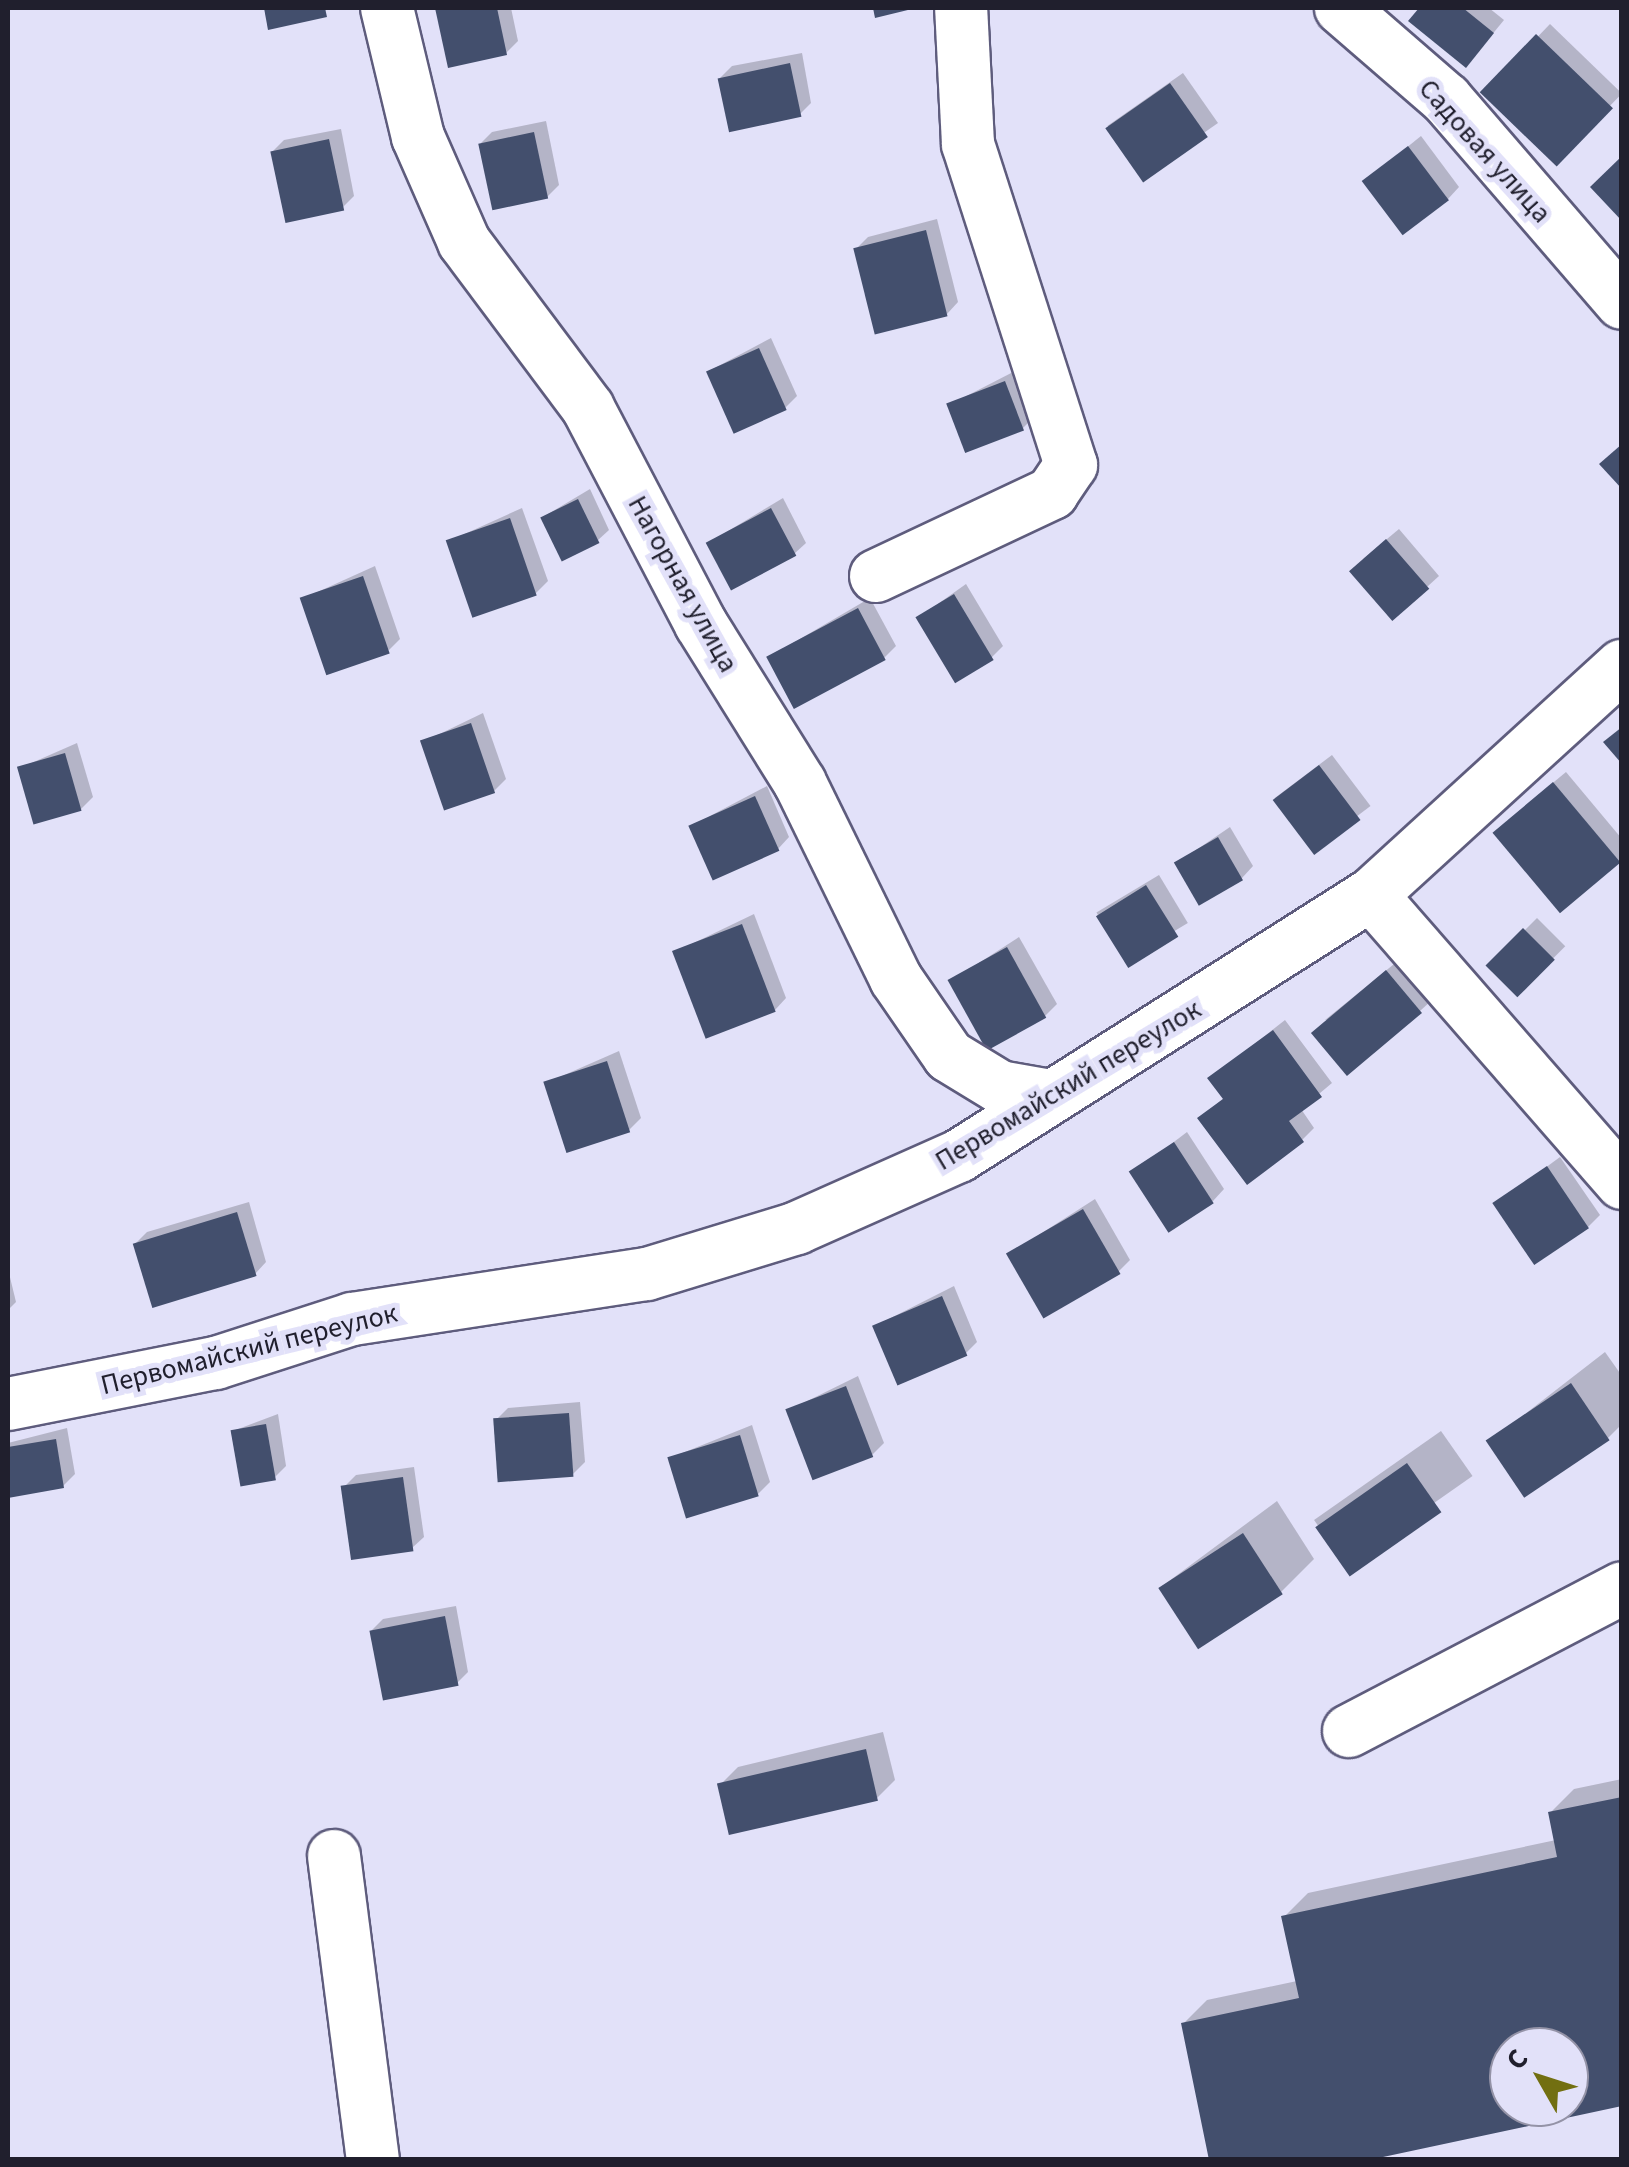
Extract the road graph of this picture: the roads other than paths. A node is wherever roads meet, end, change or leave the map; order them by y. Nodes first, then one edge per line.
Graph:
1 (387, 8) edge
2 (961, 8) edge
3 (1341, 8) edge
4 (1622, 303) edge
5 (876, 576) dead end
6 (1622, 666) edge
7 (1371, 895) junction
8 (1051, 1096) junction
9 (1622, 1183) edge
10 (8, 1404) edge
11 (1622, 1588) edge
12 (1349, 1731) dead end
13 (334, 1856) dead end
14 (372, 2160) edge

1 - 8 street, Нагорная улица
2 - 5 street
3 - 4 street, Садовая улица
6 - 7 street, Первомайский переулок
7 - 8 street, Первомайский переулок
7 - 9 street
8 - 10 street, Первомайский переулок
11 - 12 street
13 - 14 street

